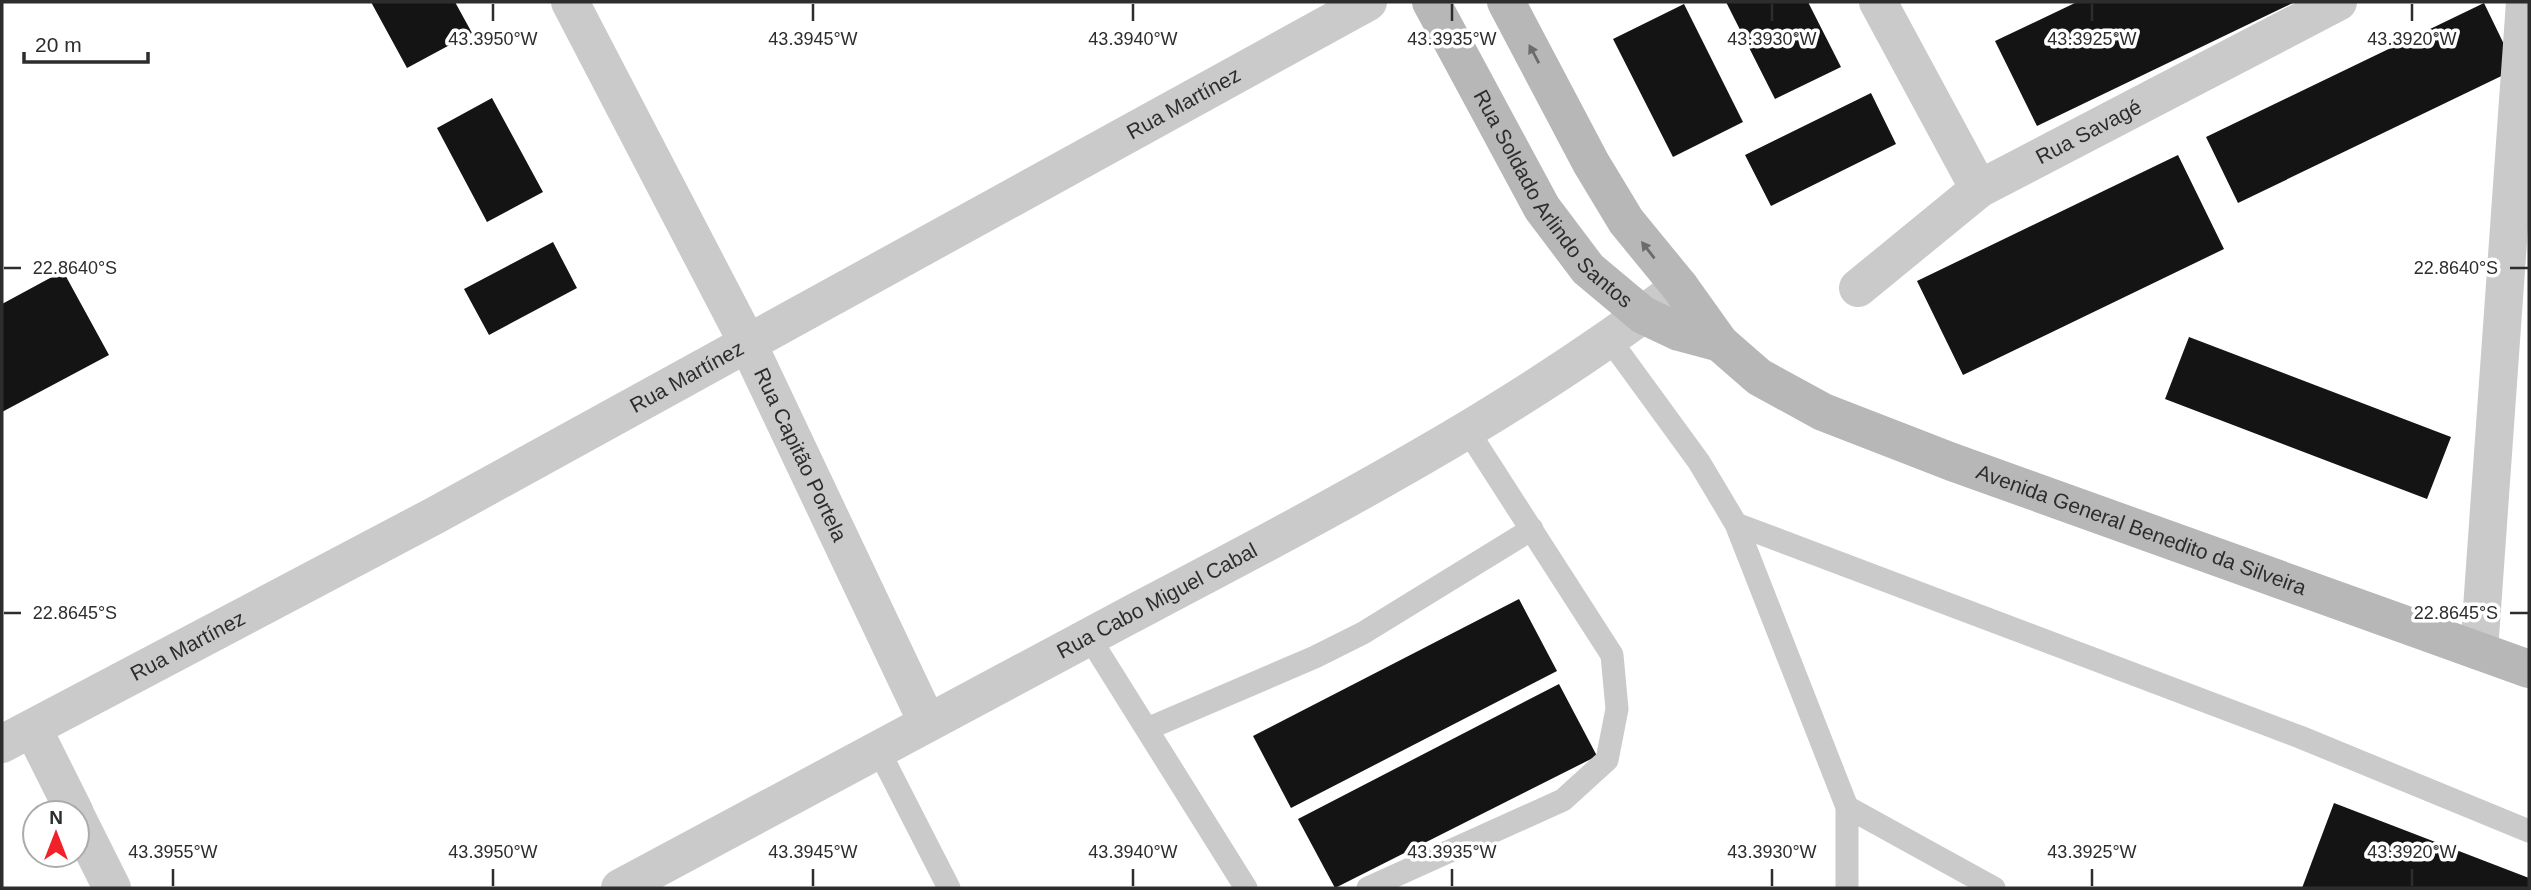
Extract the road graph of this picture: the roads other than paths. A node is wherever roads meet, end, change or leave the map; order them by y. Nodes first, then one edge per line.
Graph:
1 (570, 2) edge
2 (1368, 2) edge
3 (1432, 2) edge
4 (1506, 2) edge
5 (1878, 2) edge
6 (2338, 2) edge
7 (2525, 2) edge
8 (1979, 189) junction
9 (1680, 287) junction
10 (1858, 288) dead end
11 (1643, 315) junction
12 (1610, 340) junction
13 (747, 342) junction
14 (1720, 343) junction
15 (1759, 377) joint
16 (1468, 430) junction
17 (1736, 524) junction
18 (1532, 529) junction
19 (1089, 637) junction
20 (2479, 651) junction
21 (2529, 669) edge
22 (927, 722) junction
23 (1147, 729) junction
24 (17, 736) edge
25 (879, 751) junction
26 (64, 799) edge
27 (1847, 807) junction
28 (2529, 831) edge
29 (91, 846) edge
30 (112, 888) edge
31 (620, 888) edge
32 (949, 888) edge
33 (1246, 888) edge
34 (1368, 888) edge
35 (1847, 888) edge
36 (1994, 888) edge

1 - 13 street, Rua Capitão Portela
2 - 13 street, Rua Martínez
3 - 11 main road, Rua Soldado Arlindo Santos
9 -> 4 main road, Rua Soldado Arlindo Santos
5 - 8 street
6 - 8 street, Rua Savagé
7 - 20 street
8 - 10 street, Rua Savagé
9 - 11 street, Rua Cabo Miguel Cabal
9 - 14 main road, Rua Soldado Arlindo Santos
11 - 12 street, Rua Cabo Miguel Cabal
11 - 14 main road, Rua Soldado Arlindo Santos
12 - 16 street, Rua Cabo Miguel Cabal
12 - 17 lane
13 - 22 street, Rua Capitão Portela
13 - 24 street, Rua Martínez
14 - 15 main road, Rua Soldado Arlindo Santos
15 - 20 main road, Avenida General Benedito da Silveira
16 - 18 lane
16 - 19 street, Rua Cabo Miguel Cabal
17 - 27 lane
17 - 28 lane
18 - 23 lane
18 - 34 lane
19 - 22 street, Rua Cabo Miguel Cabal
19 - 23 lane
20 - 21 main road, Avenida General Benedito da Silveira
22 - 25 street, Rua Cabo Miguel Cabal
23 - 33 lane
24 - 26 street
25 - 31 street, Rua Cabo Miguel Cabal
25 - 32 lane
27 - 35 lane
27 - 36 lane
29 - 30 street

